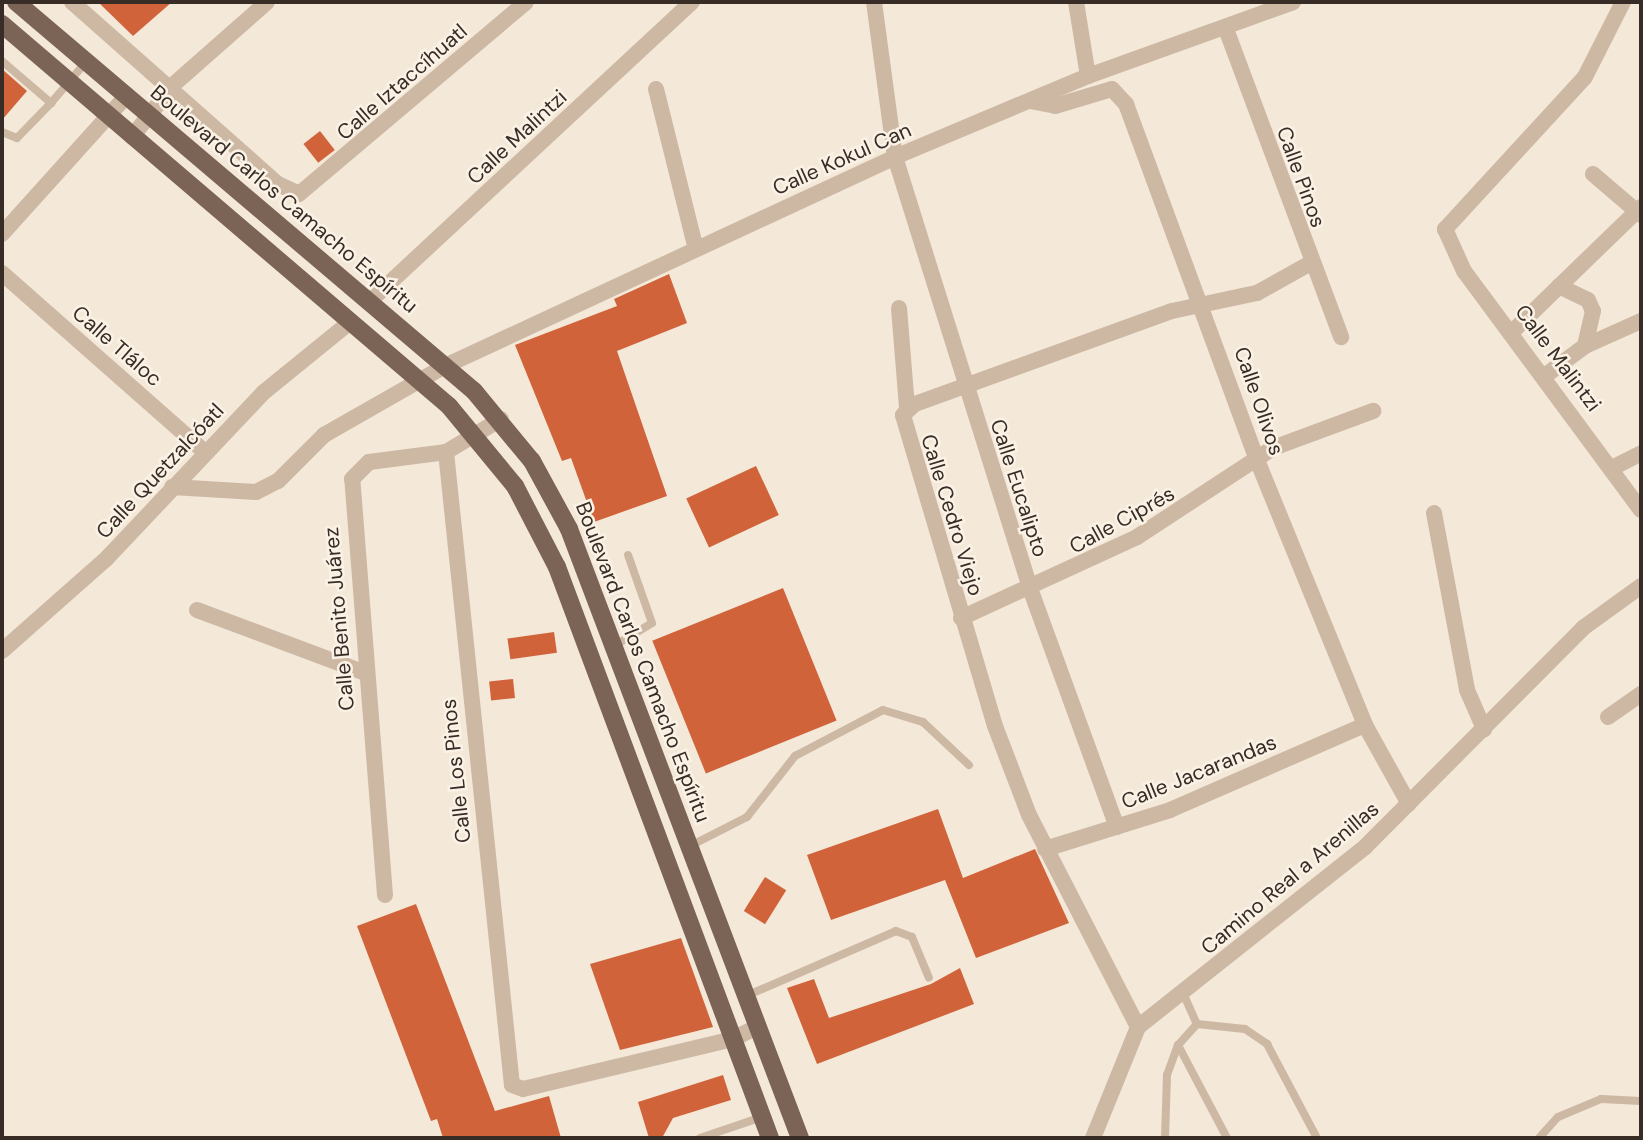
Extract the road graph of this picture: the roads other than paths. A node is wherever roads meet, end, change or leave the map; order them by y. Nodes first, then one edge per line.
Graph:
1 (16, 2) edge
2 (72, 2) edge
3 (267, 2) edge
4 (526, 2) edge
5 (692, 2) edge
6 (874, 2) edge
7 (1076, 2) edge
8 (1293, 2) edge
9 (1623, 2) edge
10 (1226, 29) junction
11 (4, 31) edge
12 (2, 61) edge
13 (86, 62) junction
14 (1088, 76) junction
15 (69, 82) junction
16 (173, 85) junction
17 (656, 89) dead end
18 (127, 95) junction
19 (1030, 101) junction
20 (51, 103) junction
21 (151, 114) junction
22 (108, 116) junction
23 (2, 132) edge
24 (132, 137) junction
25 (895, 157) junction
26 (1592, 174) dead end
27 (2, 208) edge
28 (1640, 211) edge
29 (15, 219) junction
30 (2, 234) edge
31 (696, 250) junction
32 (1311, 263) junction
33 (2, 273) edge
34 (1559, 286) junction
35 (369, 302) junction
36 (1203, 305) junction
37 (899, 308) dead end
38 (1641, 321) edge
39 (350, 322) junction
40 (1513, 331) junction
41 (1341, 337) dead end
42 (1585, 346) junction
43 (445, 366) junction
44 (1546, 375) junction
45 (420, 382) junction
46 (965, 389) junction
47 (907, 408) junction
48 (1373, 411) dead end
49 (501, 419) junction
50 (478, 434) junction
51 (204, 451) junction
52 (446, 452) junction
53 (1641, 453) edge
54 (1257, 460) junction
55 (1612, 468) junction
56 (172, 487) junction
57 (1641, 510) edge
58 (1434, 513) dead end
59 (628, 555) dead end
60 (1641, 586) edge
61 (1031, 591) junction
62 (197, 610) dead end
63 (961, 618) junction
64 (614, 646) junction
65 (2, 651) edge
66 (363, 672) junction
67 (1641, 694) edge
68 (1608, 717) dead end
69 (1365, 725) junction
70 (1484, 729) junction
71 (969, 765) dead end
72 (1409, 804) junction
73 (1117, 827) junction
74 (691, 846) junction
75 (1045, 849) junction
76 (385, 895) dead end
77 (929, 978) dead end
78 (1182, 993) junction
79 (746, 996) junction
80 (1196, 1024) junction
81 (758, 1026) junction
82 (1138, 1027) junction
83 (733, 1038) junction
84 (1178, 1045) junction
85 (1641, 1101) edge
86 (762, 1117) junction
87 (700, 1138) edge
88 (770, 1138) edge
89 (800, 1138) edge
90 (1093, 1138) edge
91 (1165, 1138) edge
92 (1227, 1138) edge
93 (1317, 1138) edge
94 (1539, 1138) edge

1 - 13 main road, Boulevard Carlos Camacho Espíritu
2 - 16 street
3 - 16 street
4 - 16 street, Calle Iztaccíhuatl
5 - 35 street, Calle Malintzi
6 - 25 street, Calle Eucalipto
7 - 14 street
8 - 10 street, Calle Kokul Can
9 - 40 street, Calle Malintzi
10 - 14 street, Calle Kokul Can
10 - 32 street, Calle Pinos
11 - 15 main road
12 - 20 lane
13 - 15 lane
13 - 18 main road, Boulevard Carlos Camacho Espíritu
14 - 19 street, Calle Kokul Can
15 - 20 lane
15 - 22 main road
16 - 21 street
17 - 31 street
18 - 21 main road, Boulevard Carlos Camacho Espíritu
18 - 22 street
19 - 25 street, Calle Kokul Can
19 - 36 street, Calle Olivos
20 - 23 lane
21 - 24 street
21 - 35 main road, Boulevard Carlos Camacho Espíritu
22 - 24 main road
22 - 29 street
24 - 39 main road
25 - 31 street, Calle Kokul Can
25 - 46 street, Calle Eucalipto
26 - 28 street
27 - 29 street
28 - 34 street
29 - 30 street
31 - 43 street, Calle Kokul Can
32 - 36 street, Calle Cedro Viejo
32 - 41 street, Calle Pinos
33 - 51 street, Calle Tláloc
34 - 40 street
34 - 42 street
35 - 43 main road, Boulevard Carlos Camacho Espíritu
36 - 46 street, Calle Cedro Viejo
36 - 54 street, Calle Olivos
37 - 47 street
38 - 42 street
39 - 45 main road
39 - 51 street, Calle Quetzalcóatl
40 - 44 street, Calle Malintzi
42 - 44 street
43 - 45 street, Calle Kokul Can
43 - 49 main road, Boulevard Carlos Camacho Espíritu
44 - 55 street, Calle Malintzi
45 - 50 main road
45 - 56 street, Calle Kokul Can
46 - 47 street, Calle Cedro Viejo
46 - 61 street, Calle Eucalipto
47 - 63 street, Calle Cedro Viejo
48 - 54 street, Calle Ciprés
49 - 50 street, Calle Benito Juárez
49 - 64 main road, Boulevard Carlos Camacho Espíritu
50 - 52 street, Calle Benito Juárez
50 - 83 main road
51 - 56 street, Calle Quetzalcóatl
52 - 66 street, Calle Benito Juárez
52 - 83 street, Calle Los Pinos
53 - 55 street
54 - 61 street, Calle Ciprés
54 - 69 street, Calle Olivos
55 - 57 street, Calle Malintzi
56 - 65 street, Calle Quetzalcóatl
58 - 70 street
59 - 64 lane
60 - 70 street, Camino Real a Arenillas
61 - 63 street, Calle Ciprés
61 - 73 street, Calle Eucalipto
62 - 66 street
63 - 75 street, Calle Cedro Viejo
64 - 74 main road, Boulevard Carlos Camacho Espíritu
66 - 76 street, Calle Benito Juárez
67 - 68 street
69 - 72 street, Calle Olivos
69 - 73 street, Calle Jacarandas
70 - 72 street, Camino Real a Arenillas
71 - 74 lane
72 - 78 street, Camino Real a Arenillas
73 - 75 street, Calle Jacarandas
74 - 79 main road, Boulevard Carlos Camacho Espíritu
75 - 82 street, Calle Cedro Viejo
77 - 79 lane
78 - 80 lane
78 - 82 street, Camino Real a Arenillas
79 - 81 main road, Boulevard Carlos Camacho Espíritu
80 - 84 lane
80 - 93 lane
81 - 83 street
81 - 89 main road, Boulevard Carlos Camacho Espíritu
82 - 90 street
83 - 86 main road
84 - 91 lane
84 - 92 lane
85 - 94 lane
86 - 87 lane
86 - 88 main road

